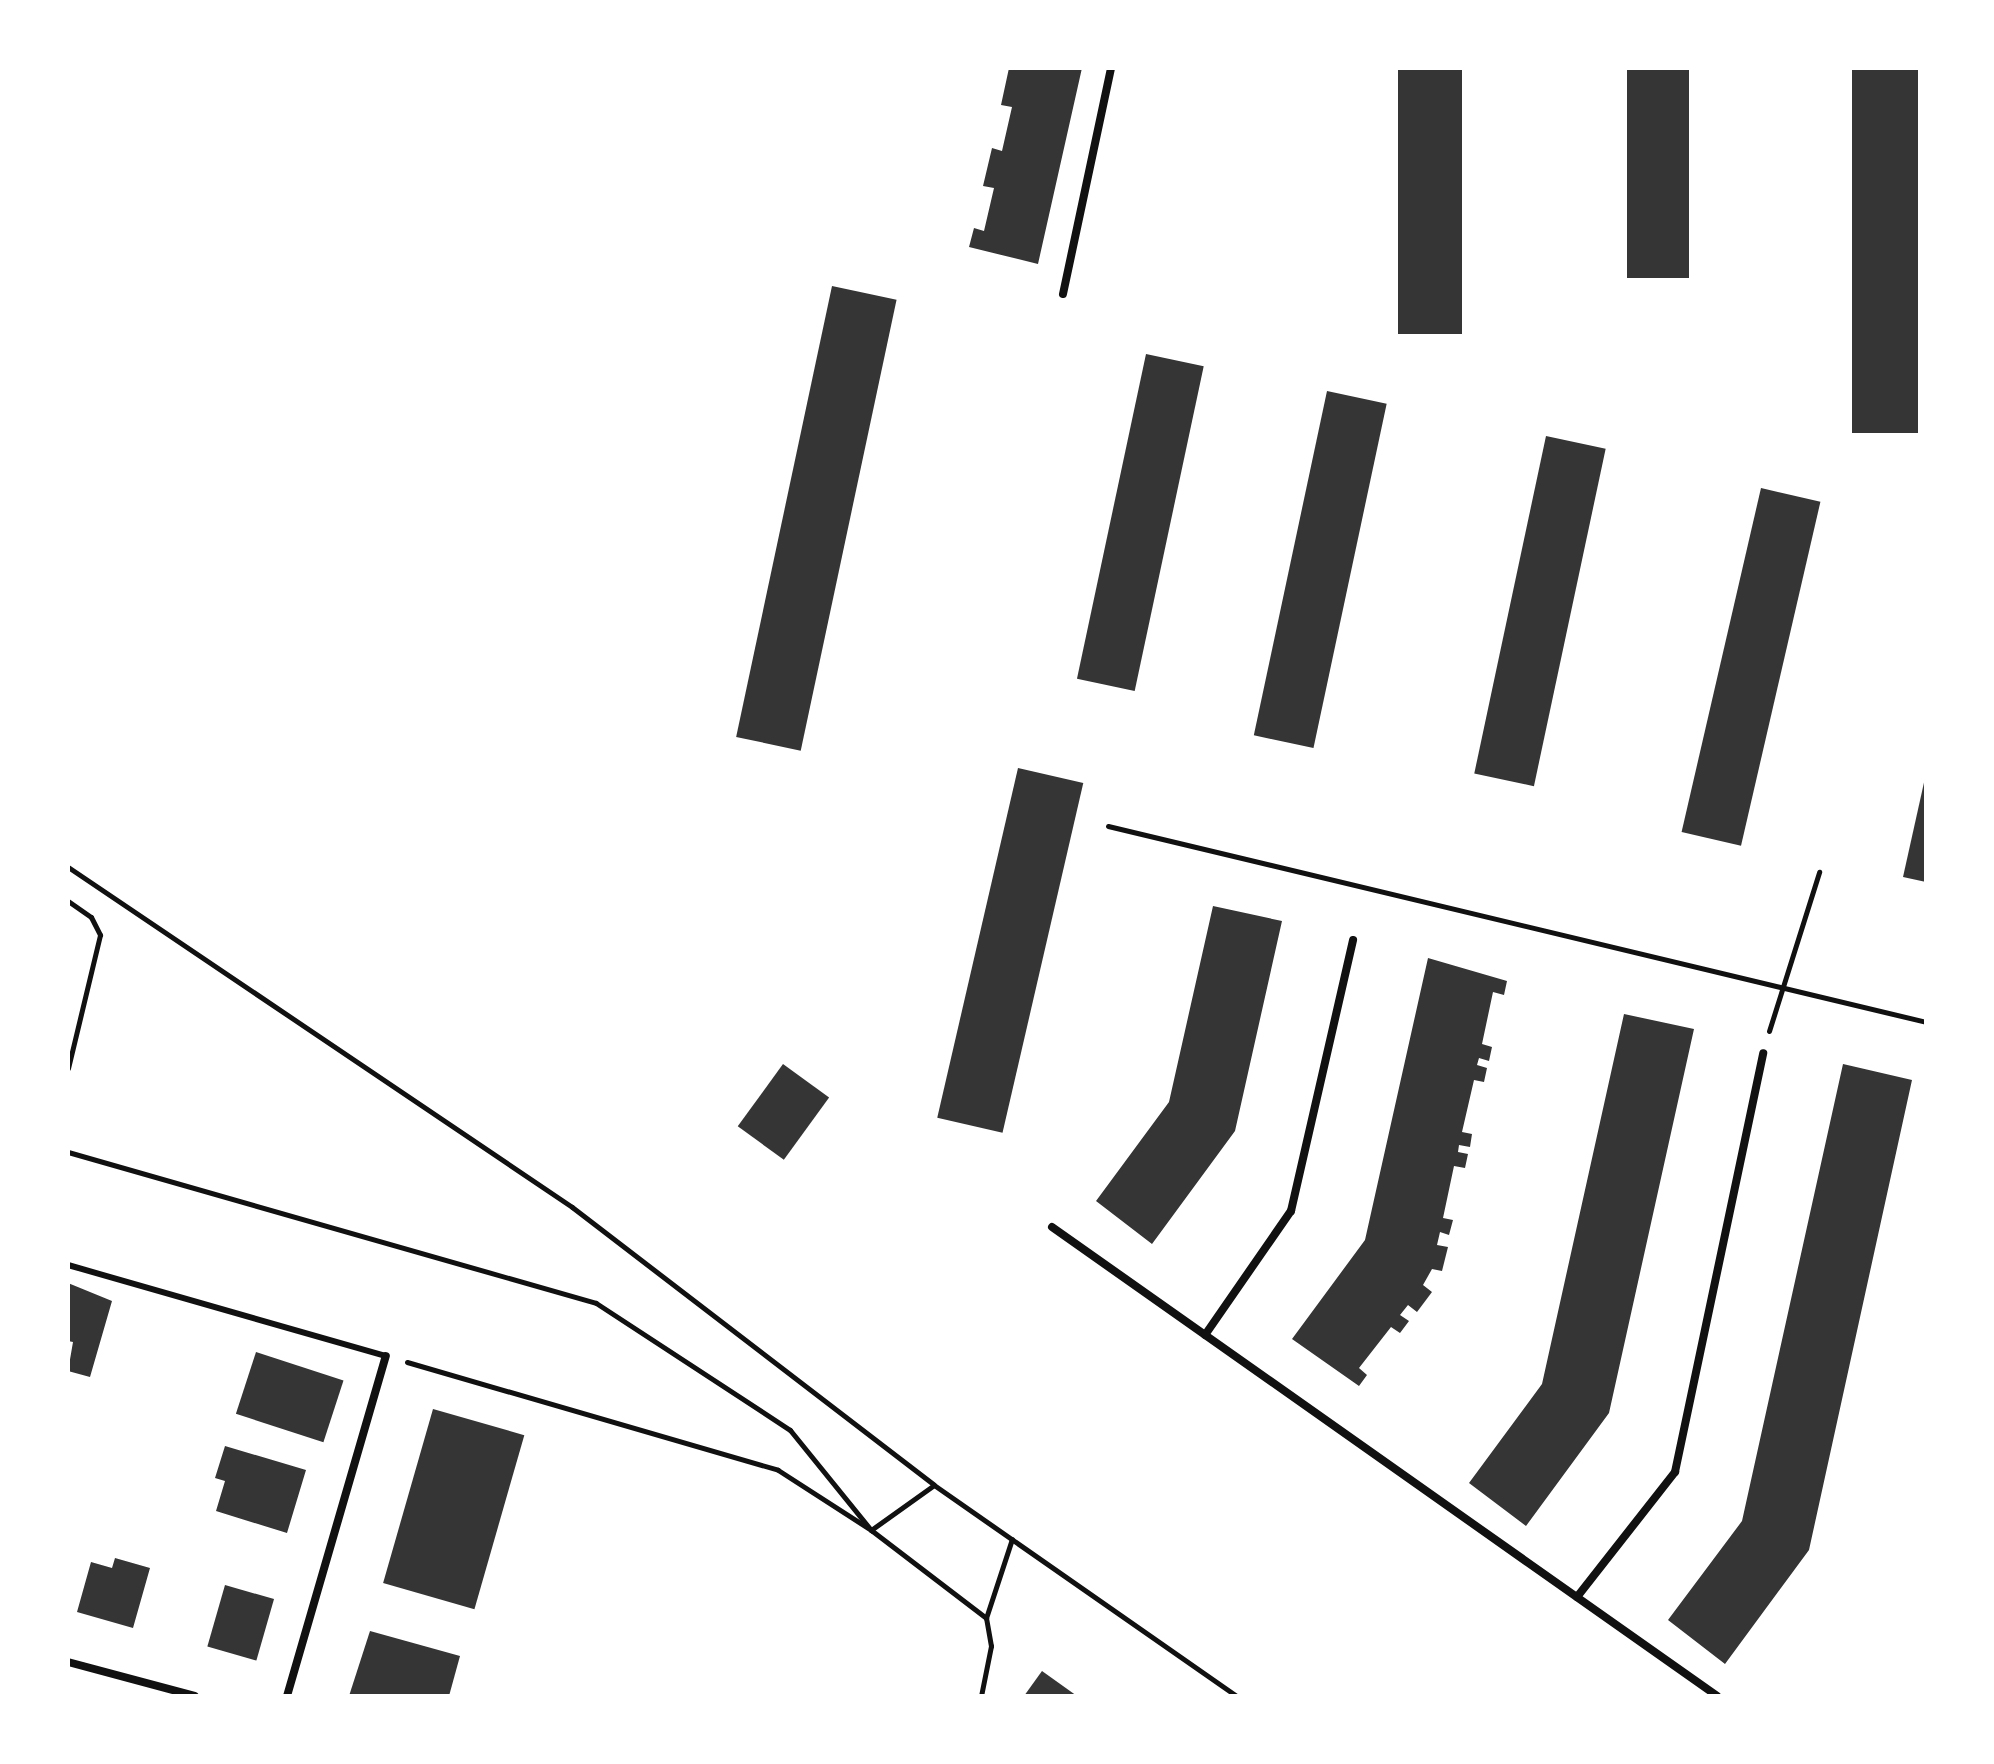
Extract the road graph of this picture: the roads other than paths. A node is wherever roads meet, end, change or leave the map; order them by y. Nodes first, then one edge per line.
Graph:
1 (1111, 68) edge
2 (1063, 294) dead end
3 (1353, 940) dead end
4 (1763, 1053) road end
5 (1052, 1227) dead end
6 (68, 1265) edge
7 (1205, 1335) junction
8 (386, 1356) joint
9 (1577, 1597) junction
10 (68, 1662) edge
11 (195, 1696) edge
12 (287, 1696) edge
13 (1717, 1696) edge

1 - 2 street
3 - 7 street
4 - 9 street
5 - 7 street
6 - 8 lane
7 - 9 street
8 - 12 street
9 - 13 street
10 - 11 street

